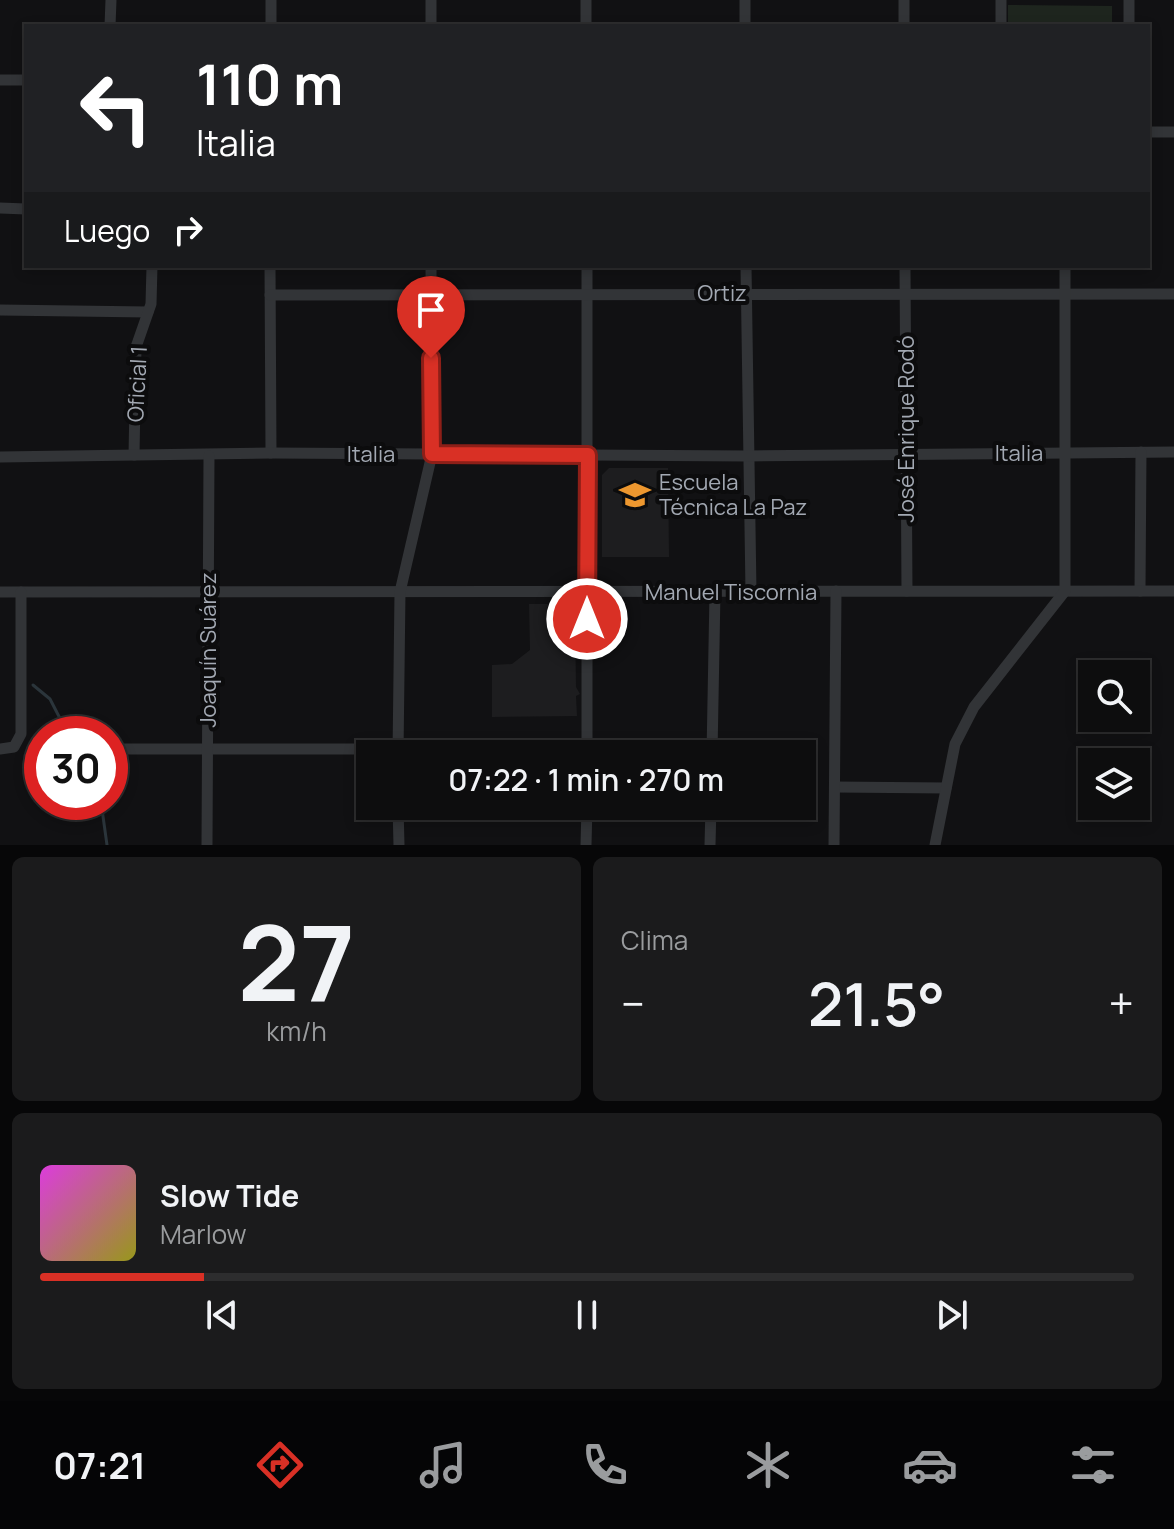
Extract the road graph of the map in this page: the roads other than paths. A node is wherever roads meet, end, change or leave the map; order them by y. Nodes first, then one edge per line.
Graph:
1 (111, 0) edge
2 (271, 0) edge
3 (431, 0) edge
4 (586, 0) edge
5 (745, 0) edge
6 (904, 0) edge
7 (1001, 0) edge
8 (1129, 0) edge
9 (110, 24) edge
10 (271, 24) edge
11 (431, 24) edge
12 (586, 24) edge
13 (745, 24) edge
14 (904, 24) edge
15 (1001, 24) edge
16 (1129, 24) edge
17 (0, 80) edge
18 (24, 80) edge
19 (1150, 132) edge
20 (1174, 132) edge
21 (0, 208) edge
22 (24, 209) edge
23 (152, 268) edge
24 (270, 268) edge
25 (431, 268) edge
26 (587, 268) edge
27 (746, 268) edge
28 (905, 268) edge
29 (1065, 268) edge
30 (587, 293) junction
31 (746, 293) junction
32 (431, 294) junction
33 (1174, 294) edge
34 (270, 295) junction
35 (905, 295) junction
36 (1065, 296) junction
37 (0, 310) edge
38 (148, 312) junction
39 (1141, 452) junction
40 (1174, 452) edge
41 (271, 453) junction
42 (1064, 453) junction
43 (432, 454) junction
44 (907, 454) junction
45 (134, 455) junction
46 (588, 455) junction
47 (209, 456) junction
48 (748, 456) junction
49 (0, 457) edge
50 (836, 591) junction
51 (907, 591) junction
52 (1065, 591) junction
53 (1140, 591) junction
54 (1174, 591) edge
55 (0, 592) edge
56 (21, 592) junction
57 (208, 592) junction
58 (400, 592) junction
59 (587, 592) junction
60 (715, 592) junction
61 (751, 592) junction
62 (398, 740) edge
63 (587, 740) edge
64 (712, 740) edge
65 (207, 748) junction
66 (0, 749) edge
67 (128, 749) edge
68 (356, 750) edge
69 (835, 787) junction
70 (946, 788) junction
71 (398, 820) edge
72 (587, 820) edge
73 (711, 820) edge
74 (207, 845) edge
75 (399, 845) edge
76 (586, 845) edge
77 (710, 845) edge
78 (834, 845) edge
79 (935, 845) edge

1 - 9 street
2 - 10 street
3 - 11 street
4 - 12 street
5 - 13 street
6 - 14 street
7 - 15 street
8 - 16 street
17 - 18 street
19 - 20 street
21 - 22 street
23 - 38 street, Oficial 1
24 - 34 street
25 - 32 street
26 - 30 street
27 - 31 street
28 - 35 street, José Enrique Rodó
29 - 36 street
30 - 31 street, Ortiz
30 - 32 street, Ortiz
30 - 46 street
31 - 35 street, Ortiz
31 - 48 street
32 - 34 street, Ortiz
32 - 43 street
33 - 36 street, Ortiz
34 - 41 street
35 - 36 street, Ortiz
35 - 44 street, José Enrique Rodó
36 - 42 street
37 - 38 street
38 - 45 street, Oficial 1
39 - 40 street, Italia
39 - 42 street, Italia
39 - 53 street
41 - 43 street, Italia
41 - 47 street, Italia
42 - 44 street, Italia
42 - 52 street
43 - 46 street, Italia
43 - 58 street
44 - 48 street, Italia
44 - 51 street, José Enrique Rodó
45 - 47 street, Italia
45 - 49 street, Italia
46 - 48 street, Italia
46 - 59 street
47 - 57 street, Joaquín Suárez
48 - 61 street
50 - 51 street, Manuel Tiscornia
50 - 61 street, Manuel Tiscornia
50 - 69 street
51 - 52 street, Manuel Tiscornia
52 - 53 street, Manuel Tiscornia
52 - 70 street
53 - 54 street, Manuel Tiscornia
55 - 56 street, Manuel Tiscornia
56 - 57 street, Manuel Tiscornia
56 - 66 street
57 - 58 street, Manuel Tiscornia
57 - 65 street, Joaquín Suárez
58 - 59 street, Manuel Tiscornia
58 - 62 street
59 - 60 street, Manuel Tiscornia
59 - 63 street
60 - 61 street, Manuel Tiscornia
60 - 64 street
65 - 67 street
65 - 68 street
65 - 74 street, Joaquín Suárez
69 - 70 street
69 - 78 street
70 - 79 street
71 - 75 street
72 - 76 street
73 - 77 street

